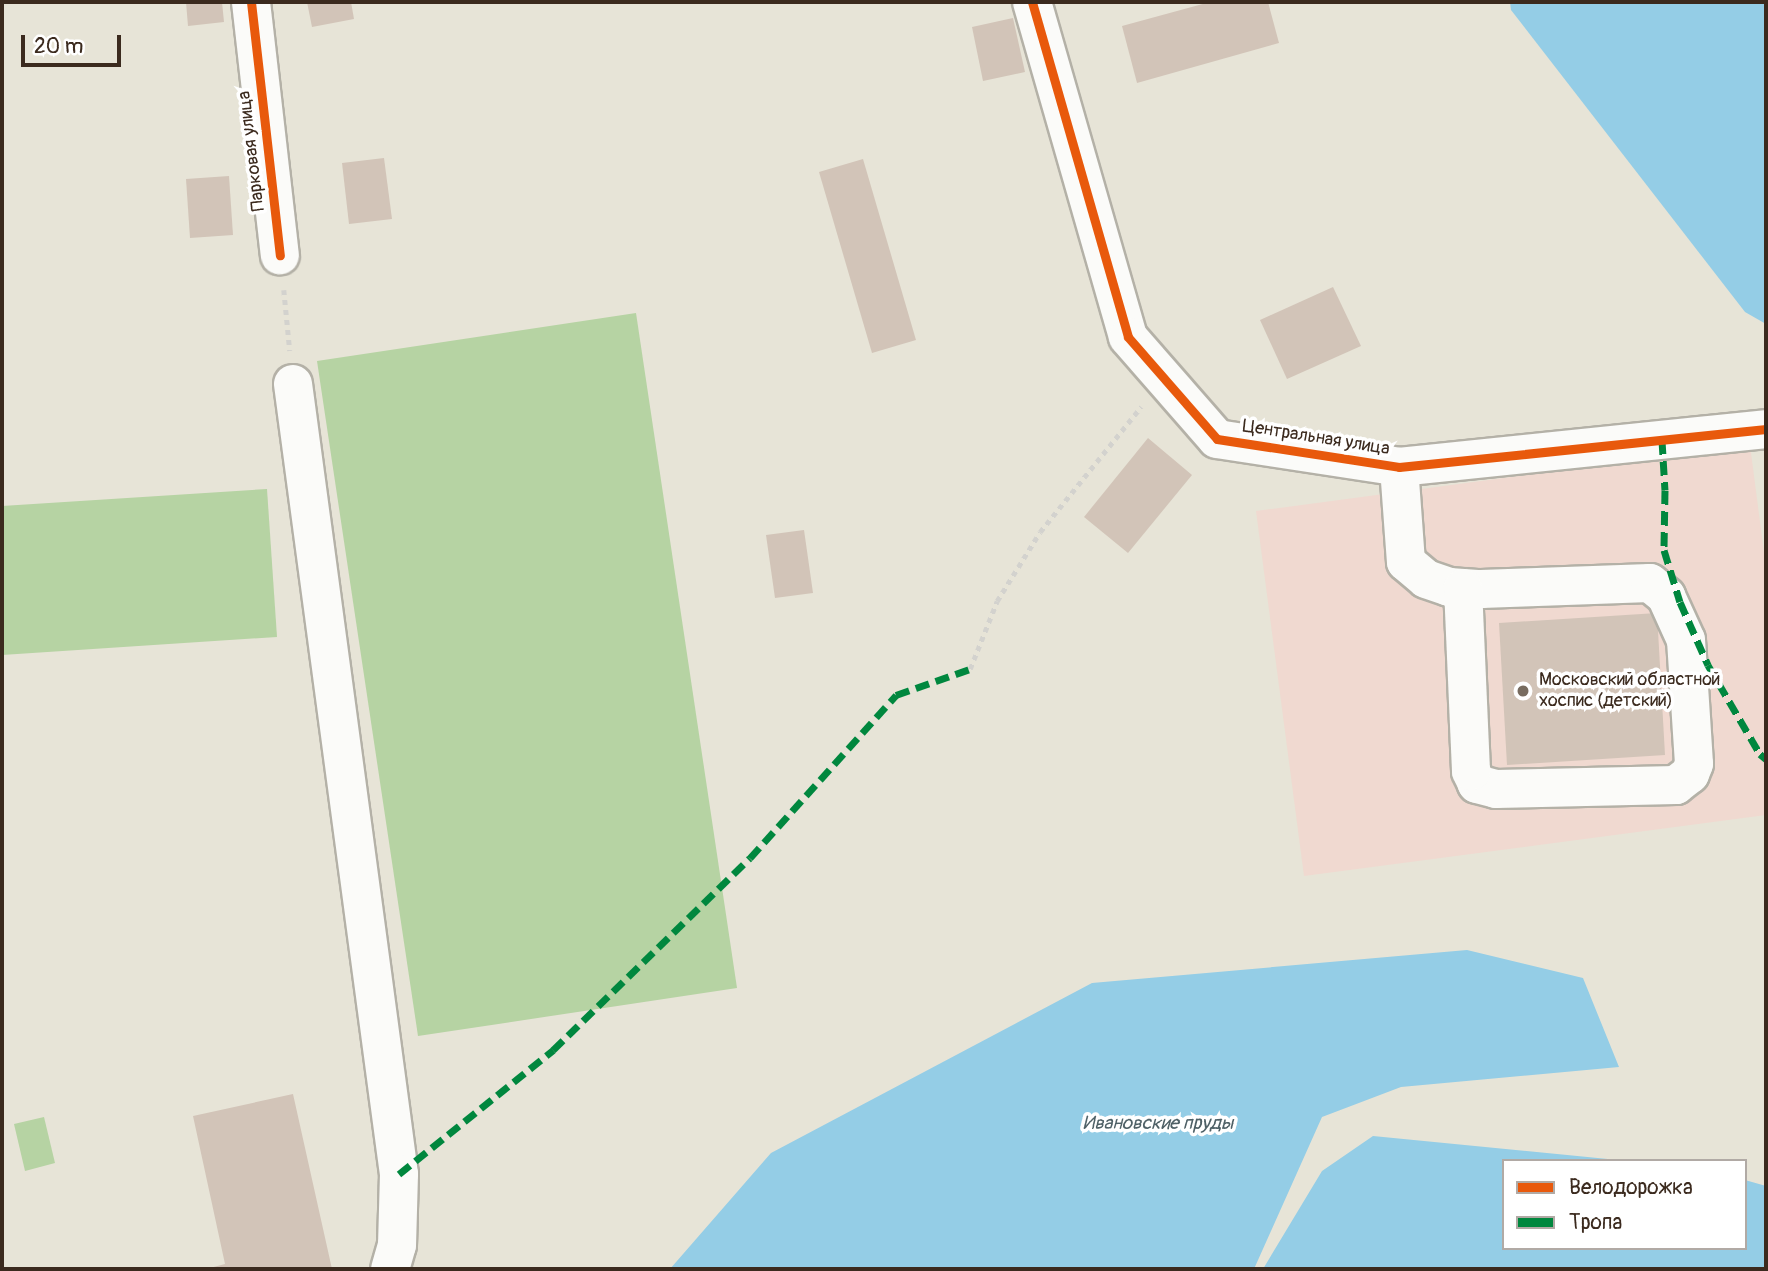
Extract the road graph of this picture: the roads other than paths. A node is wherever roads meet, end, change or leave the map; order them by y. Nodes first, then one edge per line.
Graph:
1 (251, 2) edge
2 (1032, 2) edge
3 (280, 255) road end
4 (293, 384) road end
5 (1766, 429) edge
6 (1399, 467) junction
7 (1463, 588) junction
8 (390, 1269) edge

1 - 3 street, Парковая улица
2 - 6 street, Центральная улица
4 - 8 street
5 - 6 street, Центральная улица
6 - 7 street
7 - 7 street

